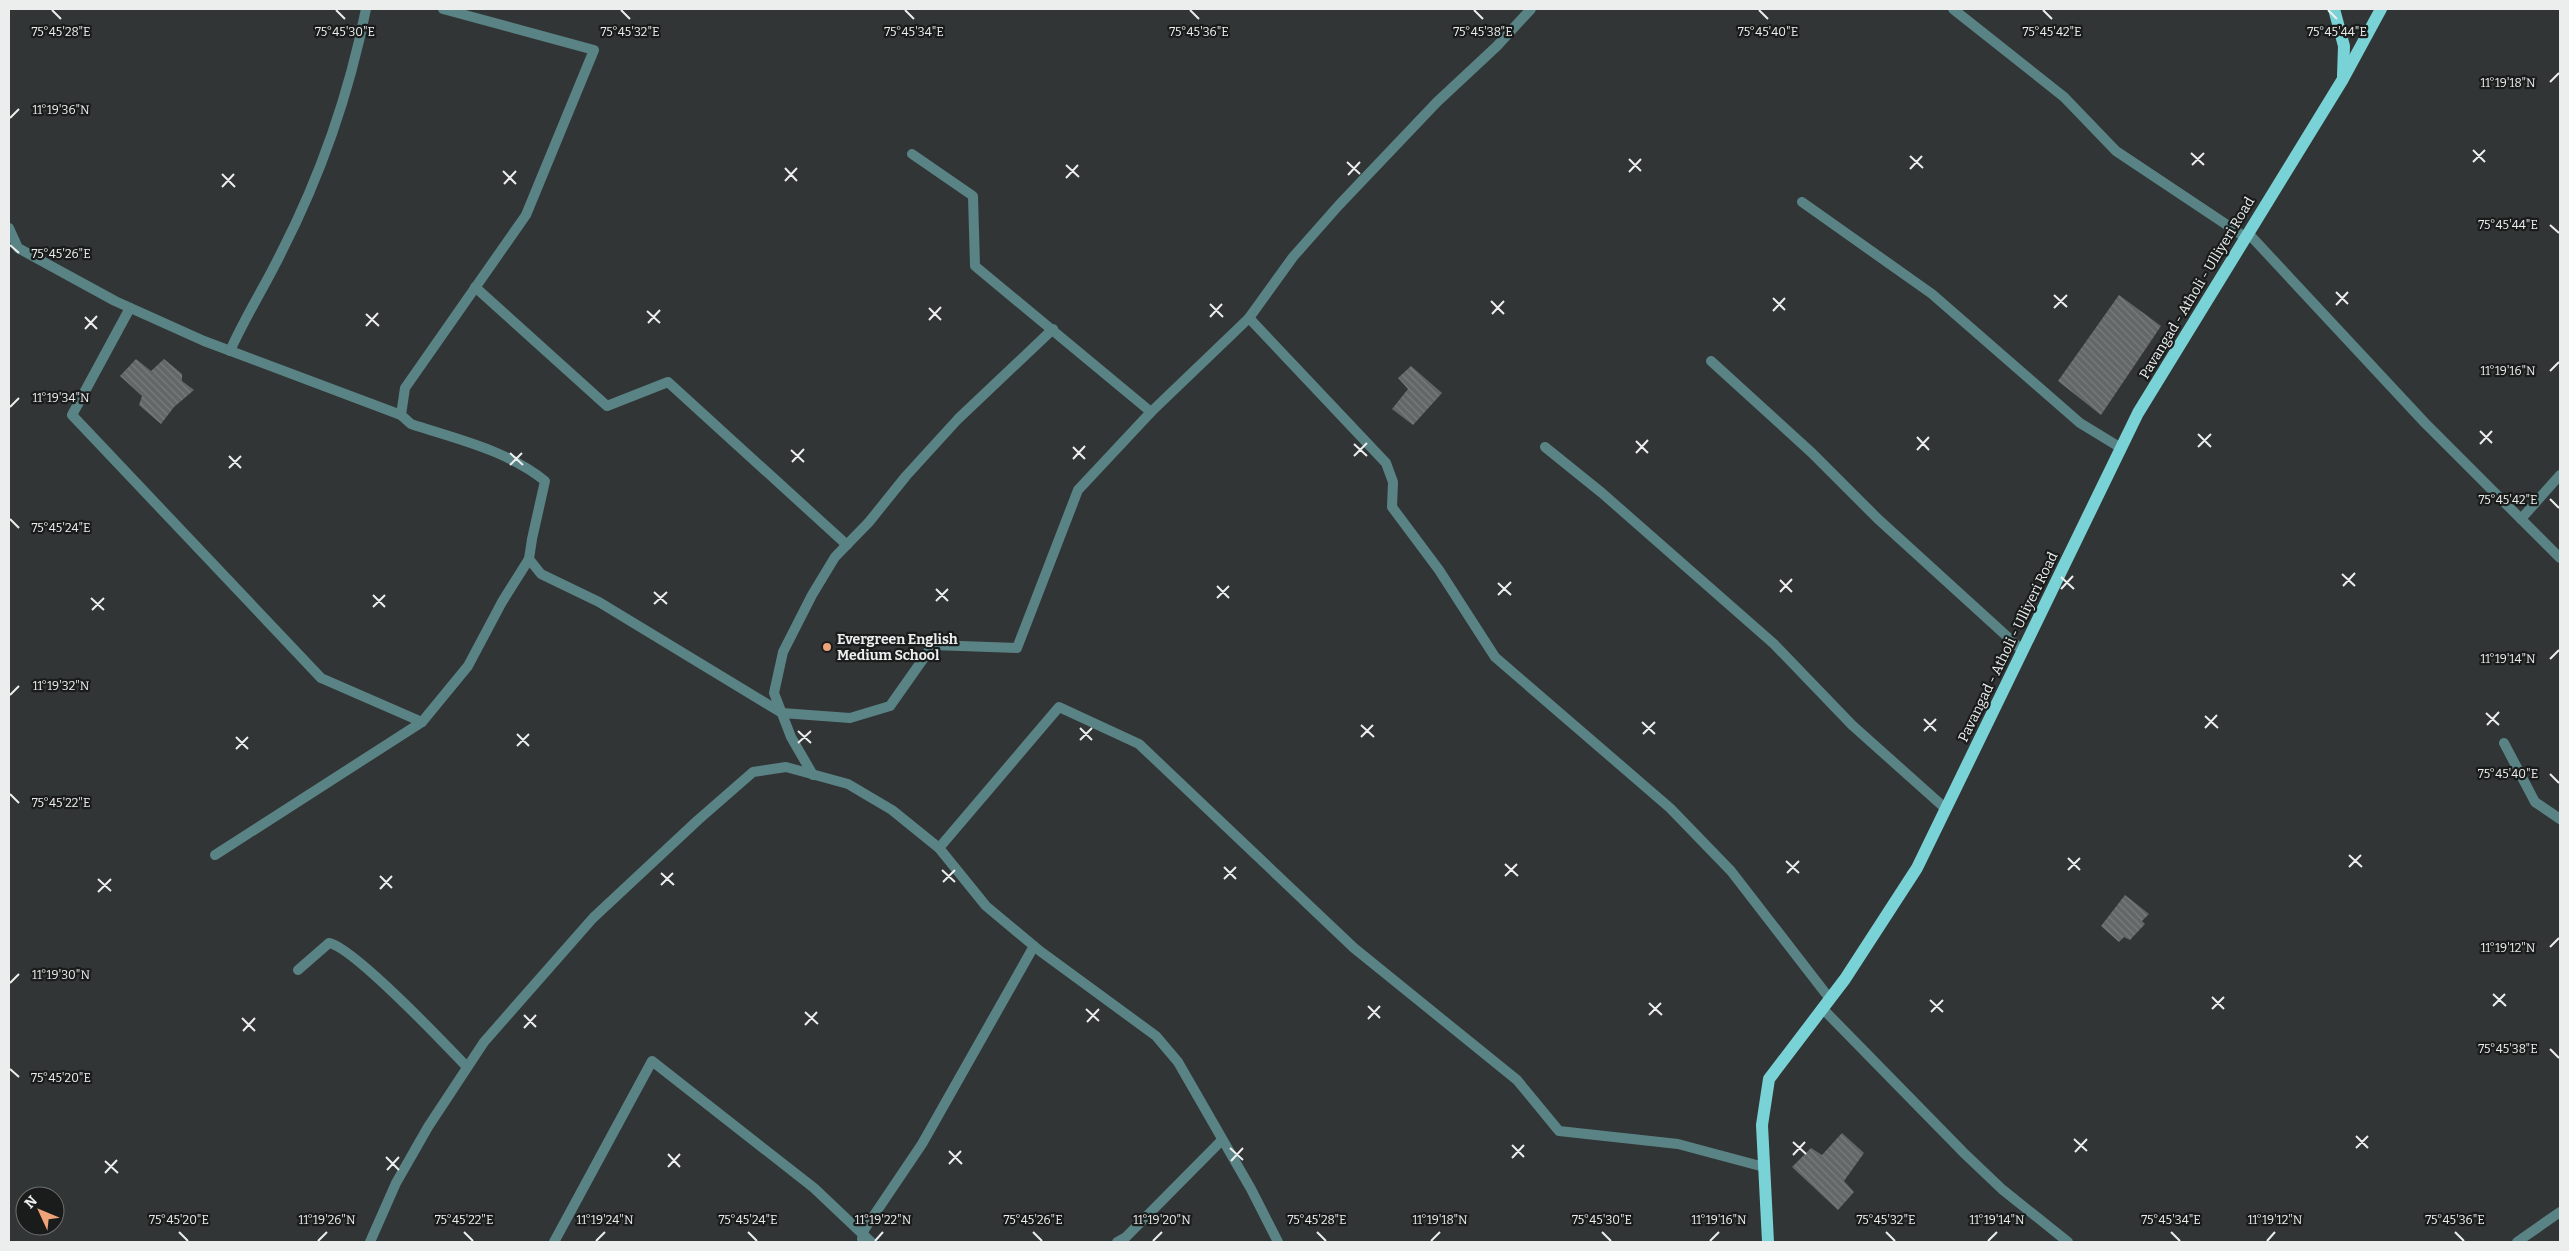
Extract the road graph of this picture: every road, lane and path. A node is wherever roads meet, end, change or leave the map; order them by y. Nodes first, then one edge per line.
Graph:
1 (366, 9) edge
2 (443, 9) edge
3 (1531, 9) edge
4 (1953, 9) edge
5 (2334, 9) edge
6 (2381, 9) edge
7 (2343, 79) junction
8 (912, 154) dead end
9 (1802, 202) dead end
10 (9, 228) edge
11 (2247, 235) junction
12 (475, 287) junction
13 (130, 308) junction
14 (1249, 318) junction
15 (1053, 329) junction
16 (230, 351) junction
17 (1711, 361) dead end
18 (1151, 412) junction
19 (401, 415) junction
20 (1545, 447) dead end
21 (2121, 448) junction
22 (2560, 475) edge
23 (2521, 518) junction
24 (847, 545) junction
25 (2560, 558) edge
26 (529, 559) junction
27 (2023, 651) junction
28 (782, 713) junction
29 (422, 722) junction
30 (2504, 743) dead end
31 (813, 775) junction
32 (1946, 809) junction
33 (2560, 818) edge
34 (939, 848) junction
35 (215, 855) dead end
36 (1034, 946) junction
37 (298, 970) dead end
38 (1826, 1004) junction
39 (467, 1067) junction
40 (1222, 1140) junction
41 (1764, 1167) junction
42 (2560, 1212) edge
43 (865, 1240) edge
44 (370, 1242) edge
45 (554, 1242) edge
46 (1117, 1242) edge
47 (1278, 1242) edge
48 (1768, 1242) edge
49 (2066, 1242) edge
50 (2517, 1242) edge

1 - 16 street
2 - 12 street
3 - 14 street
4 - 11 street
5 - 7 main road, Pavangad - Atholi - Ulliyeri Road
6 - 7 main road, Pavangad - Atholi - Ulliyeri Road
7 - 11 main road, Pavangad - Atholi - Ulliyeri Road
8 - 15 street
9 - 21 street
10 - 13 street
11 - 21 main road, Pavangad - Atholi - Ulliyeri Road
11 - 23 street
12 - 19 street
12 - 24 street
13 - 16 street
13 - 29 street
14 - 18 street
14 - 38 street
15 - 18 street
15 - 24 street
16 - 19 street
17 - 27 street
18 - 28 street
19 - 26 street
20 - 32 street
21 - 27 main road, Pavangad - Atholi - Ulliyeri Road
22 - 23 street
23 - 25 street
24 - 28 street
26 - 28 street
26 - 29 street
27 - 32 main road, Pavangad - Atholi - Ulliyeri Road
28 - 31 street
29 - 35 street
30 - 33 street
31 - 34 street
31 - 39 street
32 - 38 main road, Pavangad - Atholi - Ulliyeri Road
34 - 36 street
34 - 41 street
36 - 40 street
36 - 43 street
37 - 39 street
38 - 41 main road, Pavangad - Atholi - Ulliyeri Road
38 - 49 street
39 - 44 street
40 - 46 street
40 - 47 street
41 - 48 main road, Pavangad - Atholi - Ulliyeri Road
42 - 50 street
43 - 45 street

